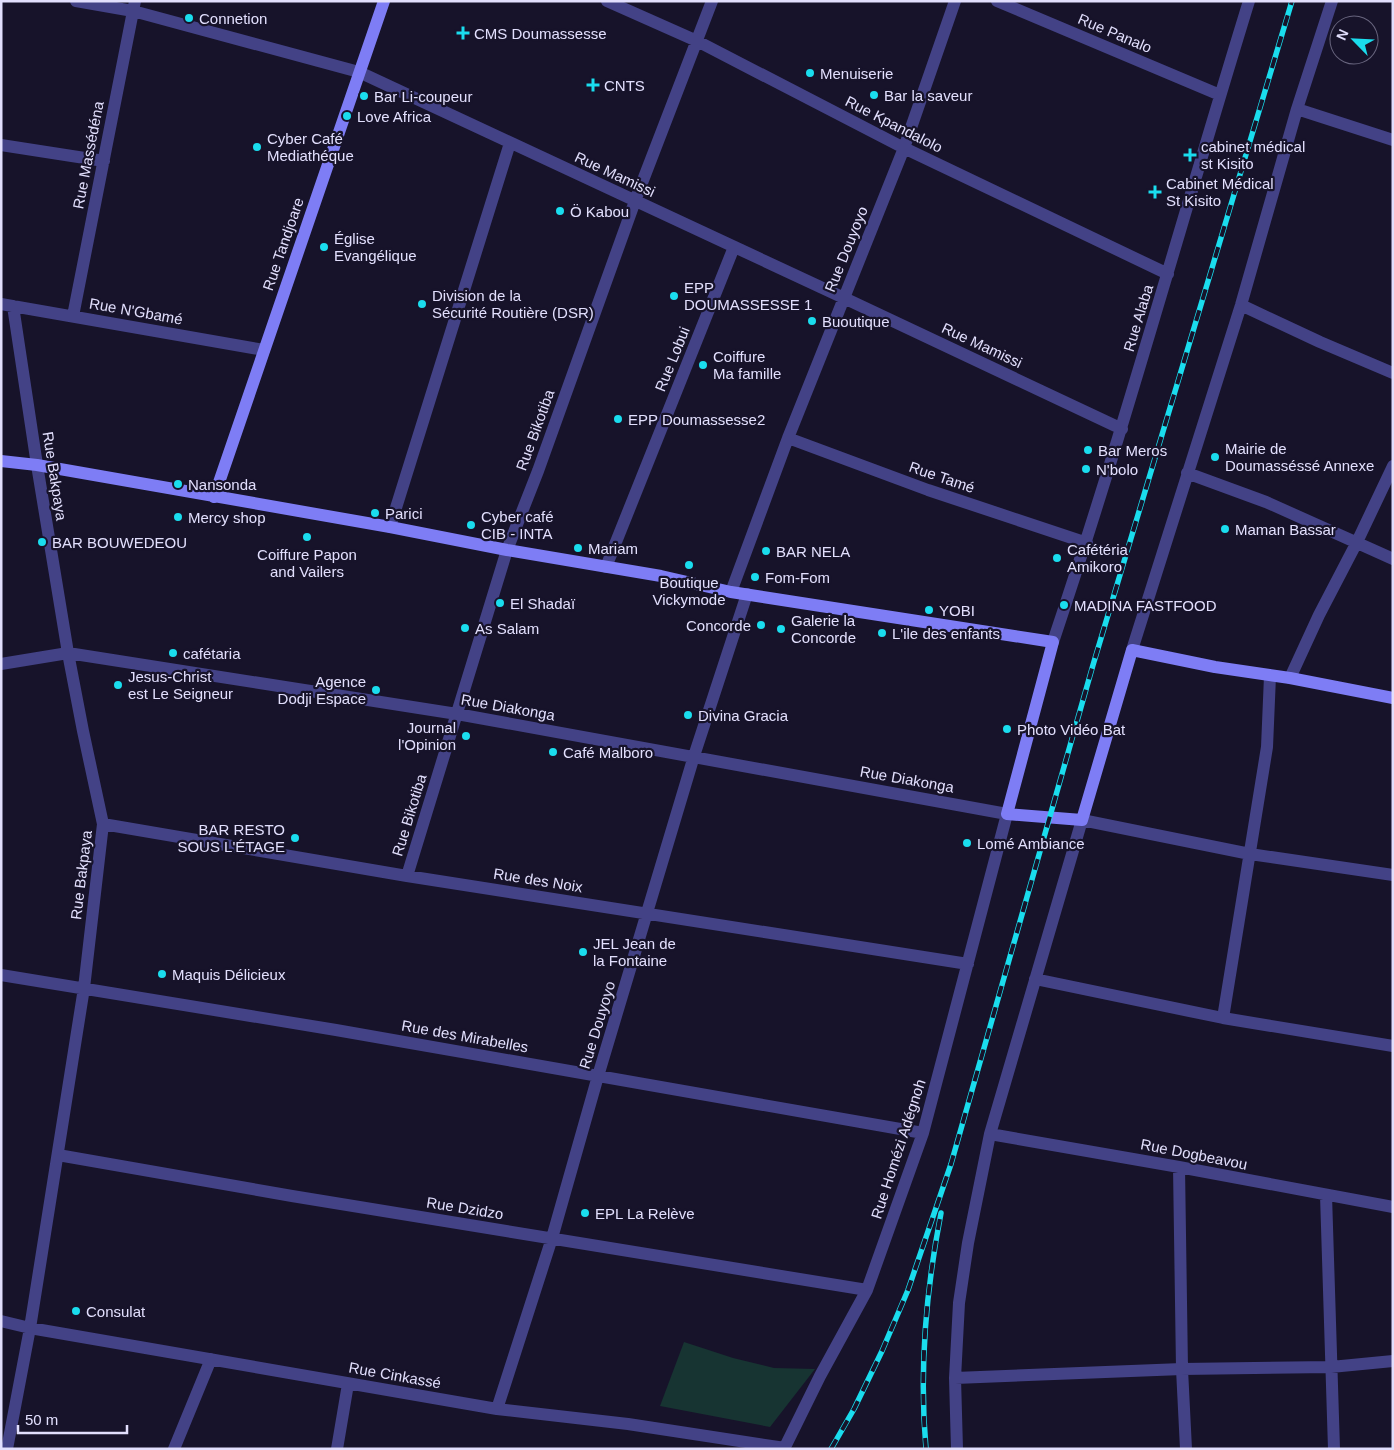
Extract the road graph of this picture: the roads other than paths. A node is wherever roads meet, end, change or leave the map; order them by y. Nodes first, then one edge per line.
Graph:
1 (76, 1) edge
2 (384, 1) edge
3 (607, 1) edge
4 (712, 1) edge
5 (955, 1) edge
6 (997, 1) edge
7 (1249, 1) edge
8 (1332, 1) edge
9 (134, 6) edge
10 (697, 41) junction
11 (359, 72) junction
12 (1220, 95) junction
13 (1297, 109) junction
14 (1393, 140) edge
15 (510, 143) junction
16 (1, 146) edge
17 (904, 148) junction
18 (104, 161) junction
19 (635, 201) junction
20 (734, 247) junction
21 (1168, 274) junction
22 (844, 298) junction
23 (7, 305) edge
24 (1241, 305) junction
25 (73, 316) junction
26 (264, 350) junction
27 (1393, 373) edge
28 (1122, 429) junction
29 (788, 438) junction
30 (1, 461) edge
31 (36, 465) junction
32 (1393, 466) edge
33 (1187, 473) junction
34 (214, 497) junction
35 (390, 527) junction
36 (1357, 542) junction
37 (1087, 543) junction
38 (507, 550) junction
39 (1393, 559) edge
40 (606, 567) junction
41 (731, 592) junction
42 (747, 594) junction
43 (1053, 642) junction
44 (1132, 650) junction
45 (68, 653) junction
46 (1, 664) edge
47 (1270, 676) junction
48 (1290, 678) junction
49 (1393, 698) edge
50 (457, 714) junction
51 (694, 756) junction
52 (1008, 814) junction
53 (1082, 820) junction
54 (103, 824) junction
55 (1250, 854) junction
56 (1393, 875) edge
57 (407, 876) junction
58 (648, 914) junction
59 (968, 964) junction
60 (1, 975) edge
61 (1035, 979) junction
62 (84, 988) junction
63 (1223, 1018) junction
64 (1393, 1046) edge
65 (598, 1076) junction
66 (923, 1133) junction
67 (990, 1134) junction
68 (58, 1155) junction
69 (1179, 1167) junction
70 (1326, 1195) junction
71 (1393, 1207) edge
72 (552, 1238) junction
73 (867, 1290) junction
74 (1, 1321) edge
75 (30, 1328) junction
76 (211, 1360) junction
77 (1393, 1362) edge
78 (1331, 1367) junction
79 (1182, 1370) junction
80 (955, 1378) junction
81 (348, 1384) junction
82 (497, 1408) junction
83 (784, 1448) edge
84 (7, 1449) edge
85 (174, 1449) edge
86 (337, 1449) edge
87 (957, 1449) edge
88 (1186, 1449) edge
89 (1334, 1449) edge

1 - 9 street, Rue Mamissi
2 - 11 main road, Rue Tandjoare
3 - 10 street, Rue Kpandalolo
4 - 10 street, Rue Bikotiba
5 - 17 street, Rue Douyoyo
6 - 12 street, Rue Panalo
7 - 12 street, Rue Alaba
8 - 13 street
9 - 11 street, Rue Mamissi
9 - 18 street, Rue Massédéna
10 - 17 street, Rue Kpandalolo
10 - 19 street, Rue Bikotiba
11 - 15 street, Rue Mamissi
11 - 26 main road, Rue Tandjoare
12 - 21 street, Rue Alaba
13 - 14 street
13 - 24 street
15 - 19 street, Rue Mamissi
15 - 35 street
16 - 18 street
17 - 21 street, Rue Kpandalolo
17 - 22 street, Rue Douyoyo
18 - 25 street, Rue Massédéna
19 - 20 street, Rue Mamissi
19 - 38 street, Rue Bikotiba
20 - 22 street, Rue Mamissi
20 - 40 street, Rue Lobui
21 - 28 street, Rue Alaba
22 - 28 street, Rue Mamissi
22 - 29 street, Rue Douyoyo
23 - 25 street, Rue N'Gbamé
23 - 31 street, Rue Bakpaya
24 - 27 street
24 - 33 street
25 - 26 street, Rue N'Gbamé
26 - 34 main road, Rue Tandjoare
28 - 37 street, Rue Alaba
29 - 37 street, Rue Tamé
29 - 41 street, Rue Douyoyo
30 - 31 main road
31 - 34 main road
31 - 45 street, Rue Bakpaya
32 - 36 street
33 - 36 street
33 - 44 street
34 - 35 main road
35 - 38 main road
36 - 39 street
36 - 48 street
37 - 43 street, Rue Alaba
38 - 40 main road
38 - 50 street, Rue Bikotiba
40 - 41 main road
41 - 42 main road
42 - 43 main road
42 - 51 street, Rue Douyoyo
43 - 52 main road
44 - 47 main road
44 - 53 main road
45 - 46 street, Rue Diakonga
45 - 50 street, Rue Diakonga
45 - 54 street, Rue Bakpaya
47 - 48 main road
47 - 55 street
48 - 49 main road
50 - 51 street, Rue Diakonga
50 - 57 street, Rue Bikotiba
51 - 52 street, Rue Diakonga
51 - 58 street, Rue Douyoyo
52 - 53 main road
52 - 59 street, Rue Homézi Adégnoh
53 - 55 street
53 - 61 street
54 - 57 street, Rue des Noix
54 - 62 street, Rue Bakpaya
55 - 56 street
55 - 63 street
57 - 58 street, Rue des Noix
58 - 59 street, Rue des Noix
58 - 65 street, Rue Douyoyo
59 - 66 street, Rue Homézi Adégnoh
60 - 62 street, Rue des Mirabelles
61 - 63 street
61 - 67 street
62 - 65 street, Rue des Mirabelles
62 - 68 street, Rue Bakpaya
63 - 64 street
65 - 66 street, Rue des Mirabelles
65 - 72 street, Rue Douyoyo
66 - 73 street, Rue Homézi Adégnoh
67 - 69 street, Rue Dogbeavou
67 - 80 street
68 - 72 street, Rue Dzidzo
68 - 75 street, Rue Bakpaya
69 - 70 street, Rue Dogbeavou
69 - 79 street
70 - 71 street, Rue Dogbeavou
70 - 78 street
72 - 73 street, Rue Dzidzo
72 - 82 street, Rue Douyoyo
73 - 83 street, Rue Homézi Adégnoh
74 - 75 street, Rue Cinkassé
75 - 76 street, Rue Cinkassé
75 - 84 street, Rue Bakpaya
76 - 81 street, Rue Cinkassé
76 - 85 street
77 - 78 street
78 - 79 street
78 - 89 street
79 - 80 street
79 - 88 street
80 - 87 street
81 - 82 street, Rue Cinkassé
81 - 86 street
82 - 83 street, Rue Cinkassé

